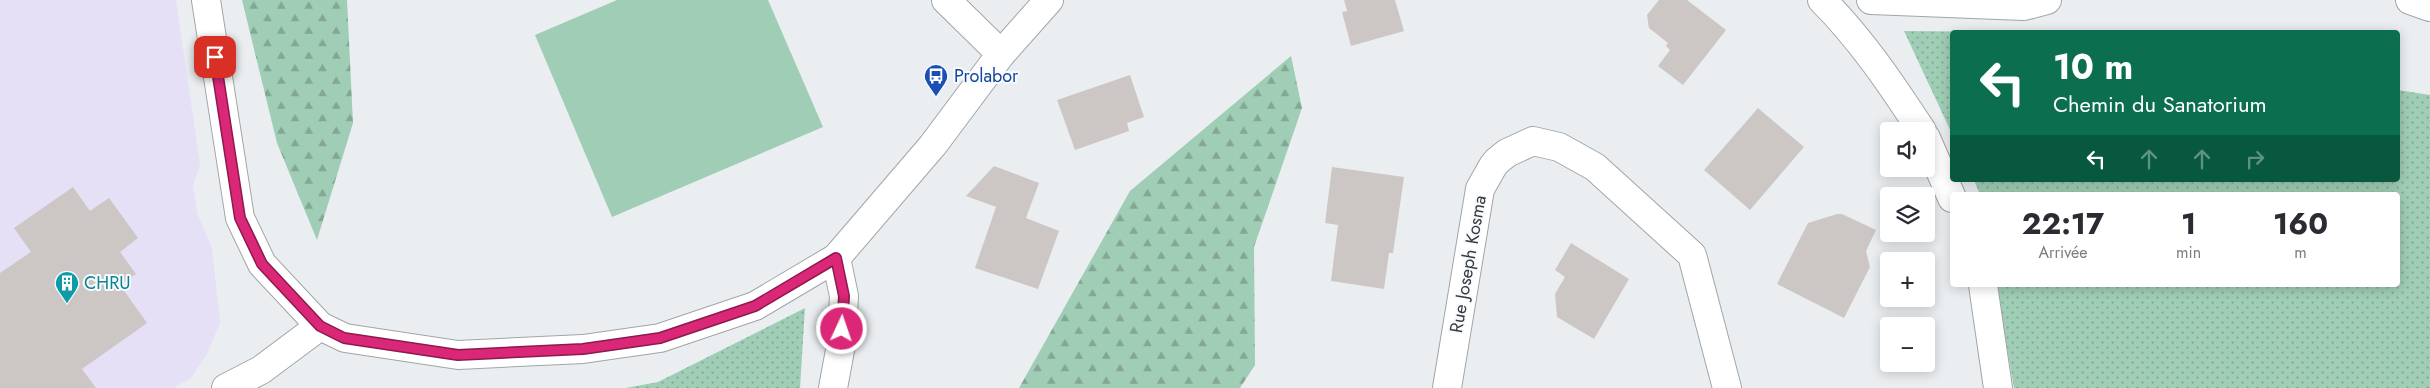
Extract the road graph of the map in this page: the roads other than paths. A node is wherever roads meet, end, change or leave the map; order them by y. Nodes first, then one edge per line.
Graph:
1 (206, 0) edge
2 (946, 0) edge
3 (1049, 0) edge
4 (1822, 0) edge
5 (1871, 0) edge
6 (2047, 0) edge
7 (2410, 0) edge
8 (2430, 7) edge
9 (1843, 21) junction
10 (1001, 54) junction
11 (1916, 122) edge
12 (1935, 159) edge
13 (1950, 193) edge
14 (836, 258) junction
15 (1983, 287) edge
16 (320, 326) junction
17 (226, 388) edge
18 (834, 388) edge
19 (1447, 388) edge
20 (1727, 388) edge
21 (1998, 388) edge

1 - 16 street
2 - 10 street
3 - 10 street
4 - 9 street
5 - 6 street
5 - 9 street
7 - 8 street
9 - 11 street
10 - 14 street
12 - 13 street
14 - 16 street
14 - 18 street
15 - 21 street
16 - 17 street
19 - 20 street, Rue Joseph Kosma

